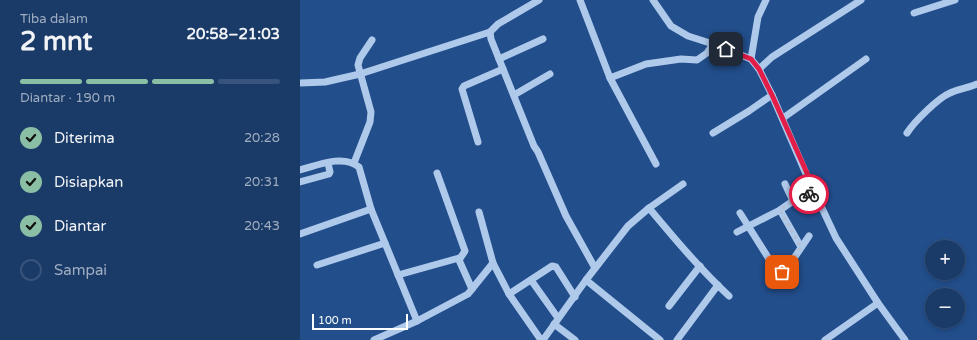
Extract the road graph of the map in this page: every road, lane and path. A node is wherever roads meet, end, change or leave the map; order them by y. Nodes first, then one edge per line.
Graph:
1 (539, 0) edge
2 (580, 0) edge
3 (653, 0) edge
4 (766, 0) edge
5 (861, 0) edge
6 (955, 0) edge
7 (914, 13) dead end
8 (490, 32) junction
9 (542, 39) dead end
10 (372, 40) dead end
11 (713, 44) junction
12 (751, 59) junction
13 (866, 59) dead end
14 (499, 60) junction
15 (503, 69) junction
16 (759, 69) junction
17 (360, 74) junction
18 (550, 74) dead end
19 (610, 78) junction
20 (300, 83) edge
21 (977, 84) edge
22 (514, 95) junction
23 (772, 95) junction
24 (783, 118) junction
25 (713, 133) dead end
26 (907, 133) dead end
27 (478, 142) dead end
28 (328, 163) junction
29 (354, 163) junction
30 (656, 164) dead end
31 (300, 170) edge
32 (437, 173) dead end
33 (300, 182) edge
34 (683, 184) dead end
35 (785, 184) dead end
36 (815, 191) junction
37 (793, 201) junction
38 (649, 208) junction
39 (371, 209) junction
40 (780, 210) junction
41 (479, 212) dead end
42 (740, 213) dead end
43 (748, 226) junction
44 (737, 232) dead end
45 (300, 234) edge
46 (809, 236) dead end
47 (385, 243) junction
48 (801, 247) junction
49 (459, 258) junction
50 (493, 263) junction
51 (317, 266) dead end
52 (700, 266) junction
53 (595, 268) junction
54 (398, 275) junction
55 (531, 280) junction
56 (586, 280) junction
57 (718, 285) junction
58 (472, 289) junction
59 (509, 294) junction
60 (729, 296) dead end
61 (575, 297) junction
62 (878, 303) junction
63 (670, 306) dead end
64 (417, 321) junction
65 (556, 321) junction
66 (374, 340) edge
67 (542, 340) edge
68 (575, 340) edge
69 (660, 340) edge
70 (677, 340) edge
71 (826, 340) edge
72 (905, 340) edge

1 - 8 street
2 - 19 street
3 - 11 street
4 - 12 street
5 - 16 street
6 - 7 street
8 - 14 street
8 - 17 street
9 - 14 street
10 - 17 street
11 - 12 street
11 - 19 street
12 - 16 street
13 - 24 street
14 - 15 street
15 - 22 street
15 - 27 street
16 - 23 street
17 - 20 street
17 - 29 street
18 - 22 street
19 - 30 street
21 - 26 street
22 - 53 street
23 - 24 street
23 - 25 street
24 - 36 street
28 - 29 street
28 - 31 street
28 - 33 street
29 - 39 street
32 - 49 street
34 - 38 street
35 - 37 street
36 - 37 street
36 - 62 street
37 - 40 street
38 - 52 street
38 - 53 street
39 - 45 street
39 - 47 street
40 - 43 street
40 - 48 street
41 - 50 street
42 - 43 street
43 - 44 street
43 - 48 street
46 - 48 street
47 - 51 street
47 - 54 street
49 - 54 street
49 - 58 street
50 - 58 street
50 - 59 street
52 - 57 street
52 - 63 street
53 - 56 street
54 - 64 street
55 - 59 street
55 - 61 street
55 - 65 street
56 - 61 street
56 - 69 street
57 - 60 street
57 - 70 street
58 - 64 street
59 - 67 street
61 - 65 street
62 - 71 street
62 - 72 street
64 - 66 street
65 - 67 street
65 - 68 street

